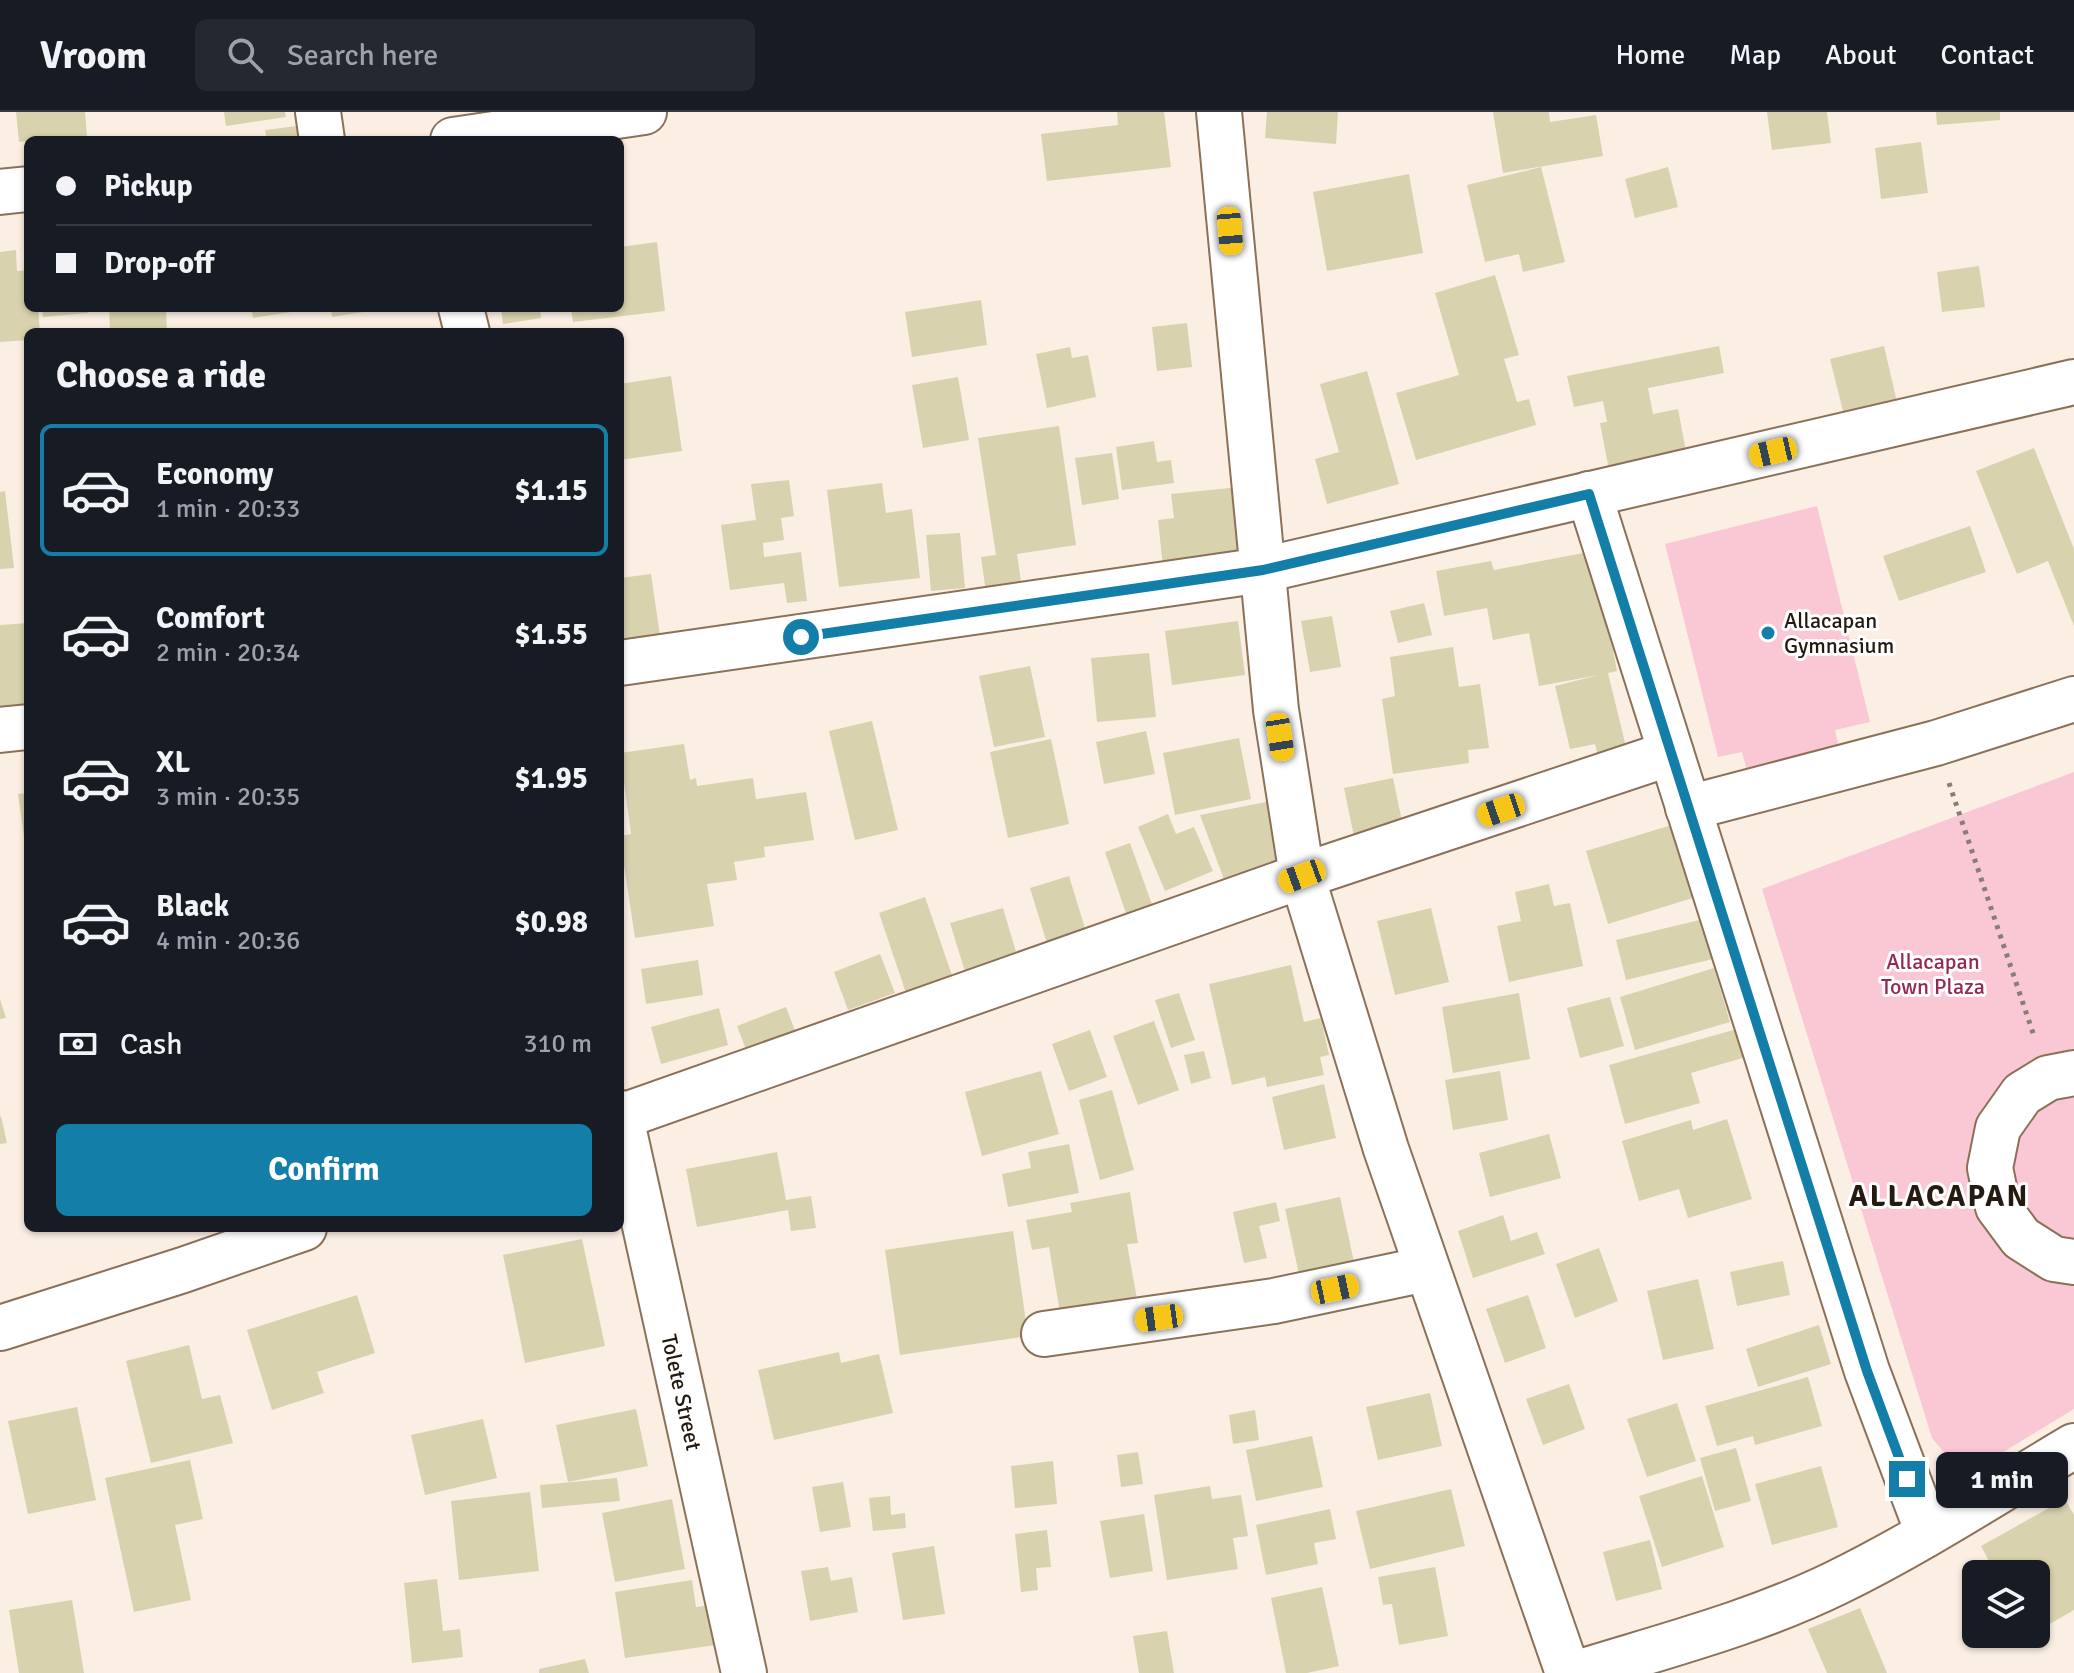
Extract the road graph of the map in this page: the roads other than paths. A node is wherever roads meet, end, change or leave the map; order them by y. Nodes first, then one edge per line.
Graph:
1 (318, 112) edge
2 (1219, 112) edge
3 (629, 113) edge
4 (321, 136) edge
5 (479, 136) edge
6 (24, 189) edge
7 (0, 192) edge
8 (2074, 382) edge
9 (1589, 494) junction
10 (1263, 570) junction
11 (624, 662) edge
12 (2074, 699) edge
13 (24, 727) edge
14 (0, 730) edge
15 (1671, 753) junction
16 (1688, 808) junction
17 (1302, 876) junction
18 (2061, 1075) edge
19 (624, 1114) edge
20 (624, 1133) edge
21 (292, 1232) edge
22 (2074, 1262) edge
23 (1426, 1269) junction
24 (0, 1328) edge
25 (1044, 1334) dead end
26 (2074, 1446) edge
27 (1928, 1533) junction
28 (744, 1673) edge
29 (1568, 1673) edge
30 (1577, 1673) edge

1 - 4 street
2 - 10 street
3 - 5 street
6 - 7 street
8 - 9 street
9 - 10 street
9 - 15 street
10 - 11 street
10 - 17 street
12 - 16 street
13 - 14 street
15 - 16 street
15 - 17 street
16 - 27 street
17 - 19 street
17 - 23 street
18 - 22 street
20 - 28 street, Tolete Street
21 - 24 street
23 - 25 street
23 - 29 street
26 - 27 street
27 - 30 street

